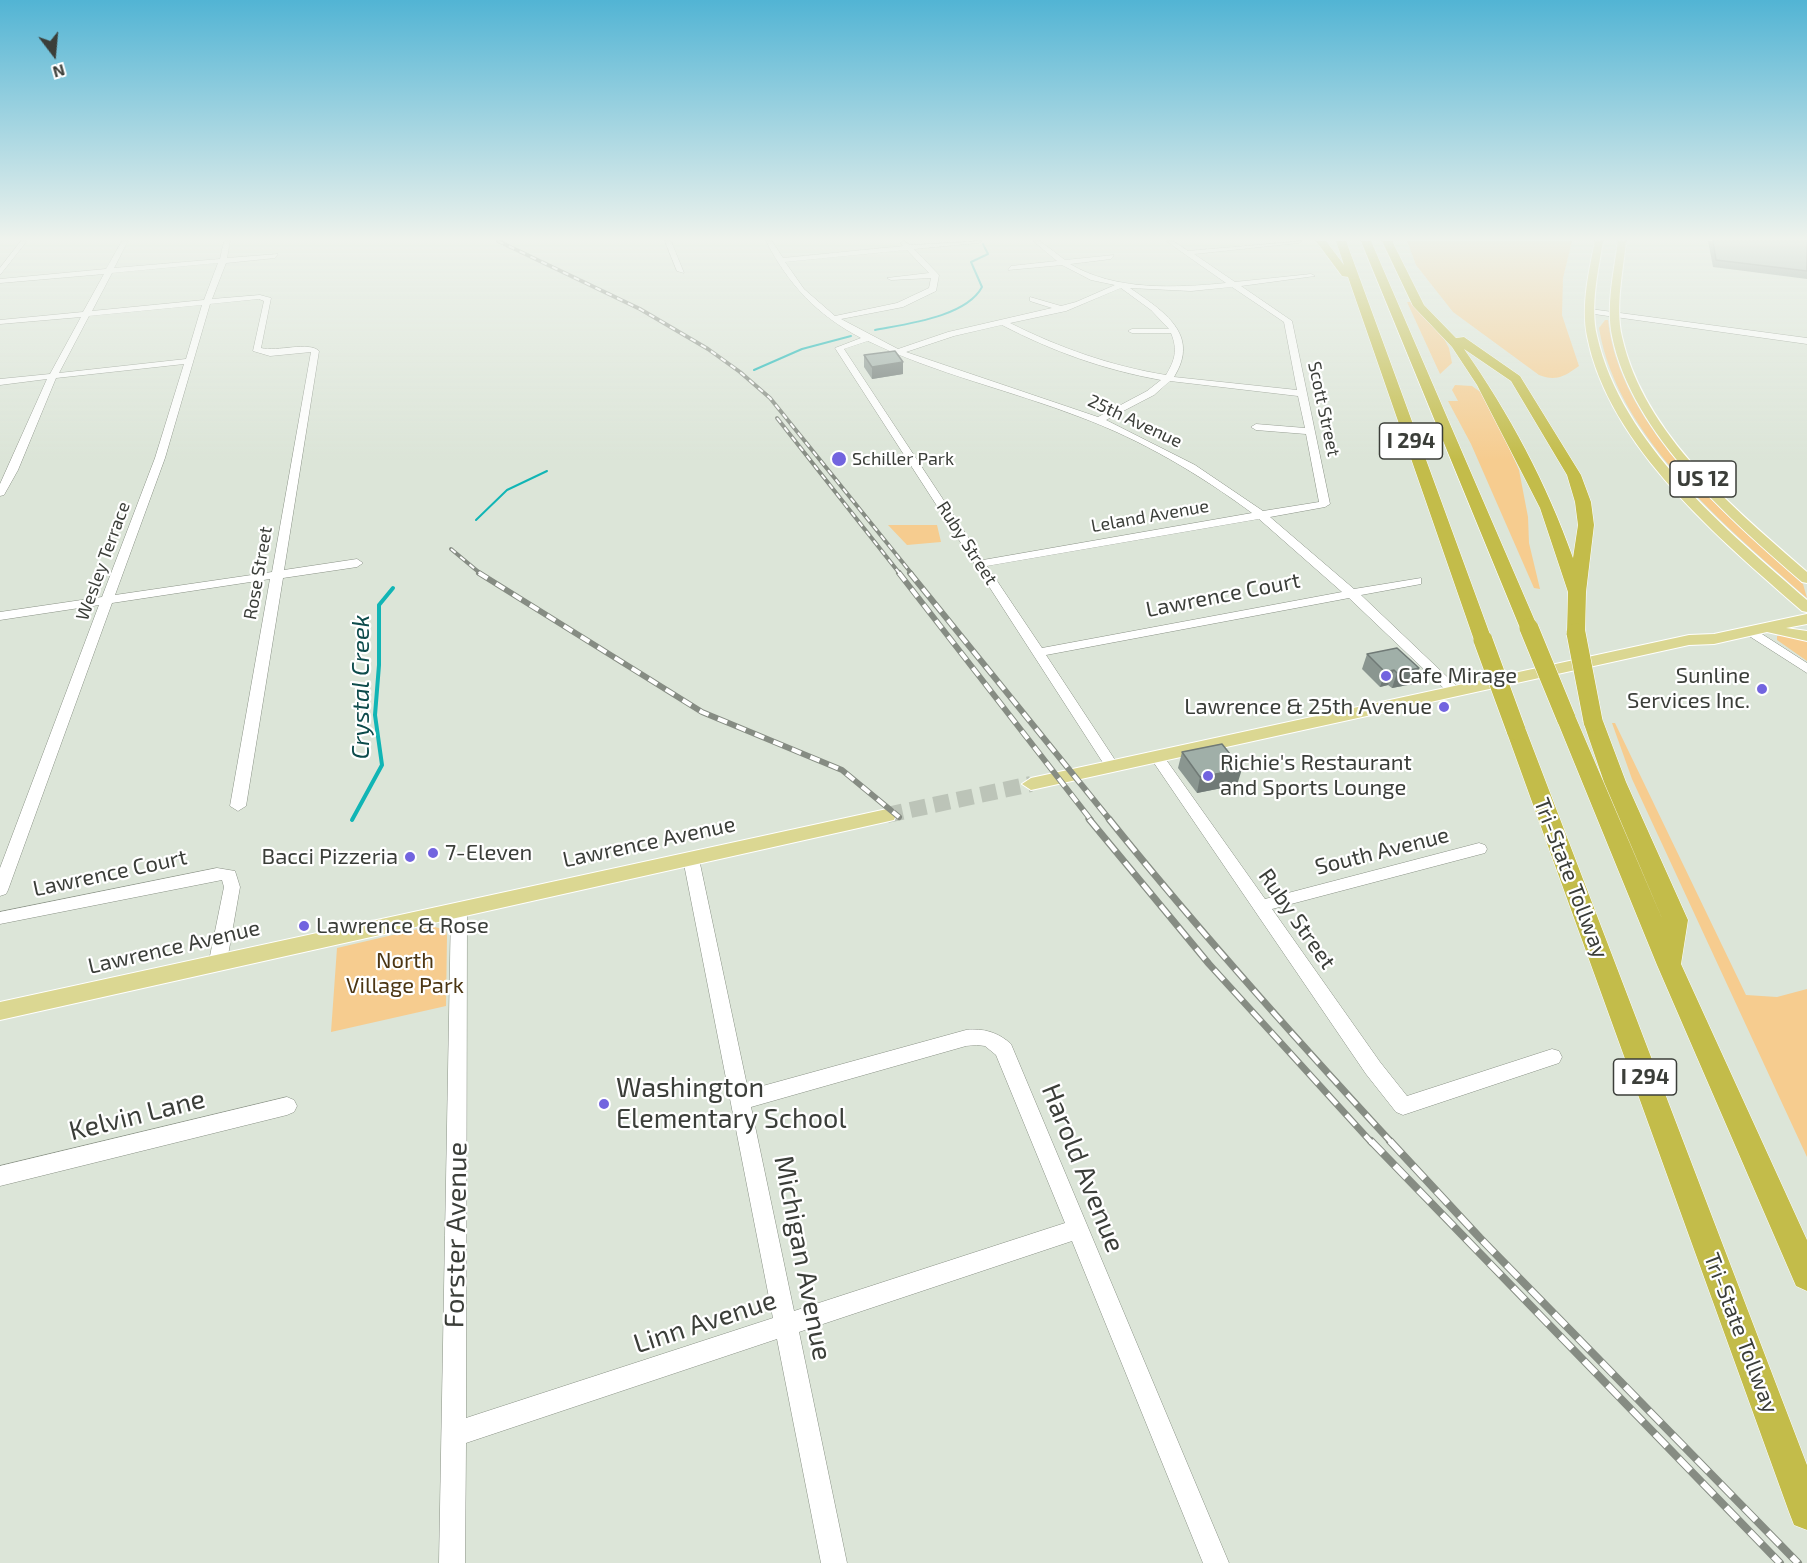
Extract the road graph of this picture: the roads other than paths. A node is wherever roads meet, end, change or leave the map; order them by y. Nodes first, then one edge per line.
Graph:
1 (87, 314) joint
2 (203, 314) edge
3 (263, 314) edge
4 (830, 314) edge
5 (852, 314) edge
6 (1040, 314) edge
7 (1162, 314) edge
8 (1278, 314) edge
9 (1367, 314) edge
10 (1397, 314) edge
11 (1426, 314) edge
12 (1432, 314) edge
13 (1590, 314) edge
14 (1608, 314) edge
15 (1615, 315) junction
16 (835, 318) junction
17 (0, 322) edge
18 (1003, 322) junction
19 (1132, 331) dead end
20 (1176, 331) junction
21 (870, 338) junction
22 (1807, 341) edge
23 (900, 351) junction
24 (189, 362) junction
25 (53, 376) junction
26 (1170, 378) junction
27 (0, 382) edge
28 (1302, 393) junction
29 (1098, 420) junction
30 (1256, 427) dead end
31 (1309, 431) junction
32 (0, 494) edge
33 (1325, 504) joint
34 (1262, 515) junction
35 (357, 563) dead end
36 (980, 564) junction
37 (278, 574) junction
38 (1807, 579) edge
39 (1417, 581) dead end
40 (1577, 592) junction
41 (1349, 594) junction
42 (107, 600) junction
43 (1807, 608) edge
44 (0, 616) edge
45 (1807, 619) edge
46 (1754, 631) junction
47 (1807, 636) edge
48 (1689, 640) junction
49 (1038, 653) junction
50 (1807, 669) edge
51 (1456, 692) junction
52 (1157, 757) junction
53 (1112, 766) junction
54 (1030, 784) tunnel mouth
55 (238, 806) dead end
56 (887, 815) tunnel mouth
57 (1479, 849) dead end
58 (691, 859) junction
59 (0, 890) edge
60 (1261, 906) junction
61 (459, 908) junction
62 (0, 918) edge
63 (218, 961) junction
64 (1669, 964) junction
65 (0, 1011) edge
66 (1552, 1057) dead end
67 (741, 1101) junction
68 (287, 1106) dead end
69 (0, 1176) edge
70 (1077, 1229) junction
71 (1807, 1275) edge
72 (785, 1326) junction
73 (453, 1435) junction
74 (1807, 1512) edge
75 (452, 1563) edge
76 (834, 1563) edge
77 (1216, 1563) edge

1 - 17 street
1 - 25 street
2 - 24 street, Wesley Terrace
3 - 37 street, Rose Street
4 - 16 street, 25th Avenue
5 - 16 street
6 - 18 street
7 - 20 street
8 - 28 street, Scott Street
9 - 74 highway, Tri-State Tollway / I 294, bridge
10 - 64 highway, I 294, bridge
11 - 40 highway
12 - 40 highway
13 - 43 main road, US 12
14 - 15 street
15 - 22 street
15 - 38 main road, US 12
16 - 21 street, 25th Avenue
18 - 23 street
18 - 26 street
19 - 20 street
20 - 26 street
21 - 23 street, 25th Avenue
21 - 36 street, Ruby Street
23 - 29 street, 25th Avenue
24 - 25 street
24 - 42 street, Wesley Terrace
25 - 27 street
25 - 32 street
26 - 28 street
26 - 29 street
28 - 31 street, Scott Street
29 - 34 street, 25th Avenue
30 - 31 street
31 - 33 street, Scott Street
33 - 34 street, Leland Avenue
34 - 36 street, Leland Avenue
34 - 41 street, 25th Avenue
35 - 37 street
36 - 49 street, Ruby Street
37 - 42 street
37 - 55 street, Rose Street
39 - 41 street, Lawrence Court
40 - 64 highway, bridge
41 - 49 street, Lawrence Court
41 - 51 street, 25th Avenue
42 - 44 street
42 - 59 street, Wesley Terrace
43 - 48 main road
45 - 46 main road
46 - 47 main road
46 - 48 main road
46 - 50 street
48 - 51 main road
49 - 53 street, Ruby Street
51 - 52 main road
52 - 53 main road
52 - 60 street, Ruby Street
53 - 54 main road
56 - 58 main road, Lawrence Avenue
57 - 60 street, South Avenue
58 - 61 main road, Lawrence Avenue
58 - 67 street, Michigan Avenue
60 - 66 street, Ruby Street
61 - 63 main road, Lawrence Avenue
61 - 73 street, Forster Avenue
62 - 63 street, Lawrence Court
63 - 65 main road, Lawrence Avenue
64 - 71 highway, I 294
67 - 70 street, Harold Avenue
67 - 72 street, Michigan Avenue
68 - 69 street, Kelvin Lane
70 - 72 street, Linn Avenue
70 - 77 street, Harold Avenue
72 - 73 street, Linn Avenue
72 - 76 street, Michigan Avenue
73 - 75 street, Forster Avenue

